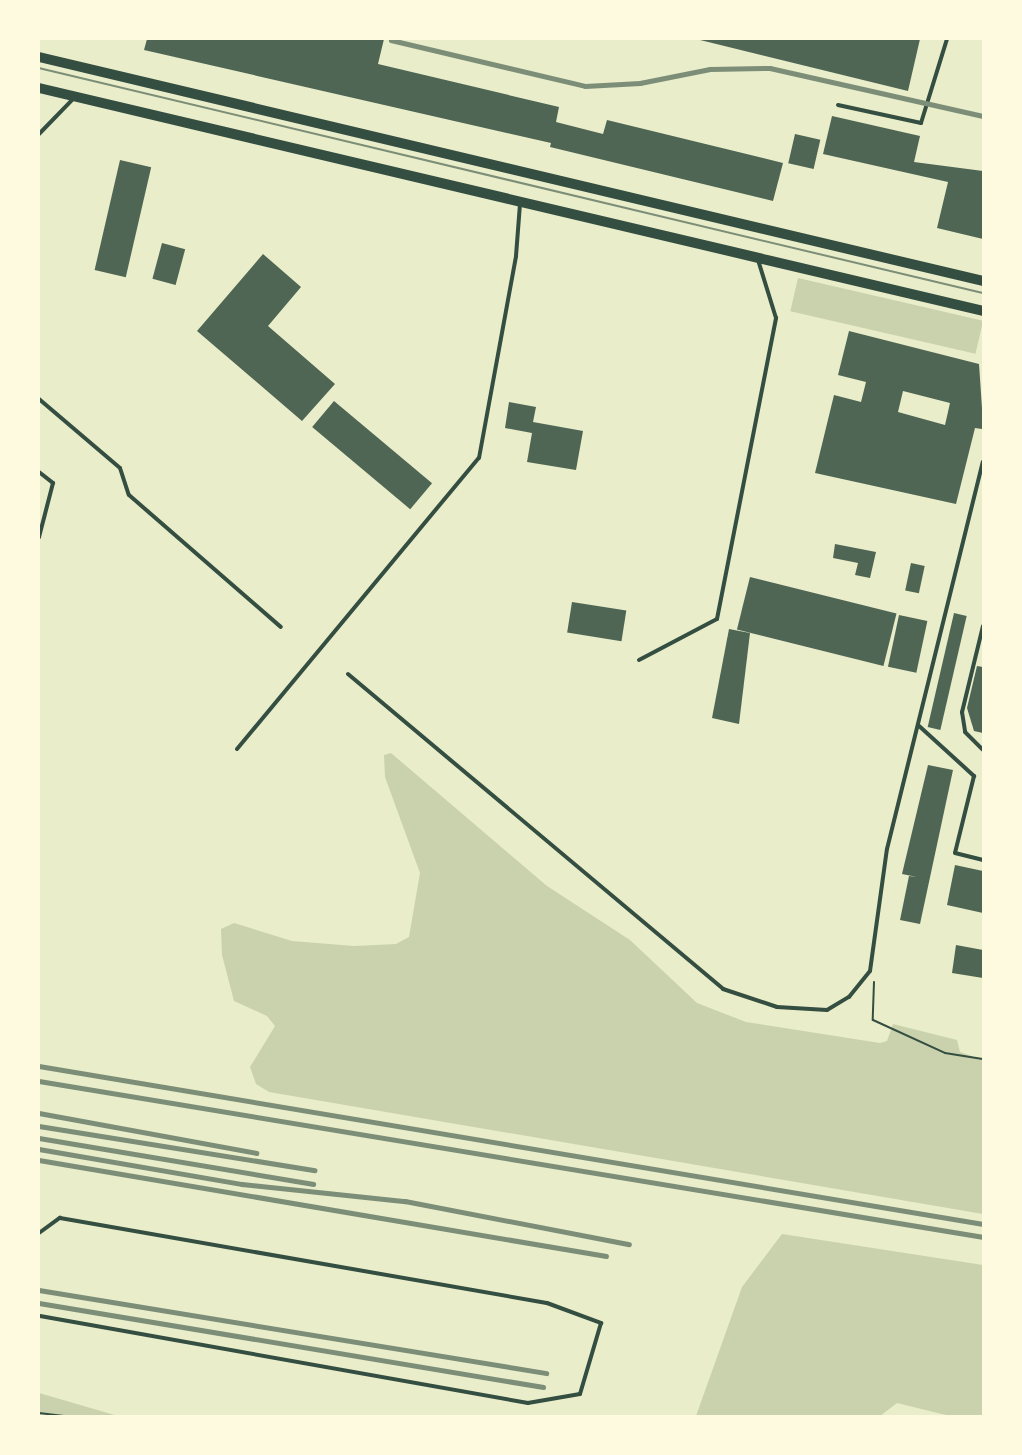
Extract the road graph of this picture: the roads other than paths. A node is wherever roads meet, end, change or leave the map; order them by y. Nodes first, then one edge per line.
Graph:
1 (947, 39) edge
2 (39, 57) edge
3 (39, 88) edge
4 (76, 96) junction
5 (838, 105) dead end
6 (39, 134) edge
7 (521, 201) junction
8 (757, 257) junction
9 (983, 280) edge
10 (983, 311) edge
11 (39, 399) edge
12 (983, 462) edge
13 (39, 472) edge
14 (39, 537) edge
15 (983, 626) edge
16 (281, 627) dead end
17 (639, 660) dead end
18 (348, 675) dead end
19 (918, 725) junction
20 (237, 749) dead end
21 (983, 750) edge
22 (983, 860) edge
23 (39, 1233) edge
24 (39, 1316) edge

1 - 5 lane
2 - 9 main road
3 - 4 main road
4 - 6 lane
4 - 7 main road
7 - 8 main road
7 - 20 lane
8 - 10 main road
8 - 17 lane
11 - 16 lane
12 - 19 lane
13 - 14 lane
15 - 21 lane
18 - 19 lane
19 - 22 lane
23 - 24 lane

